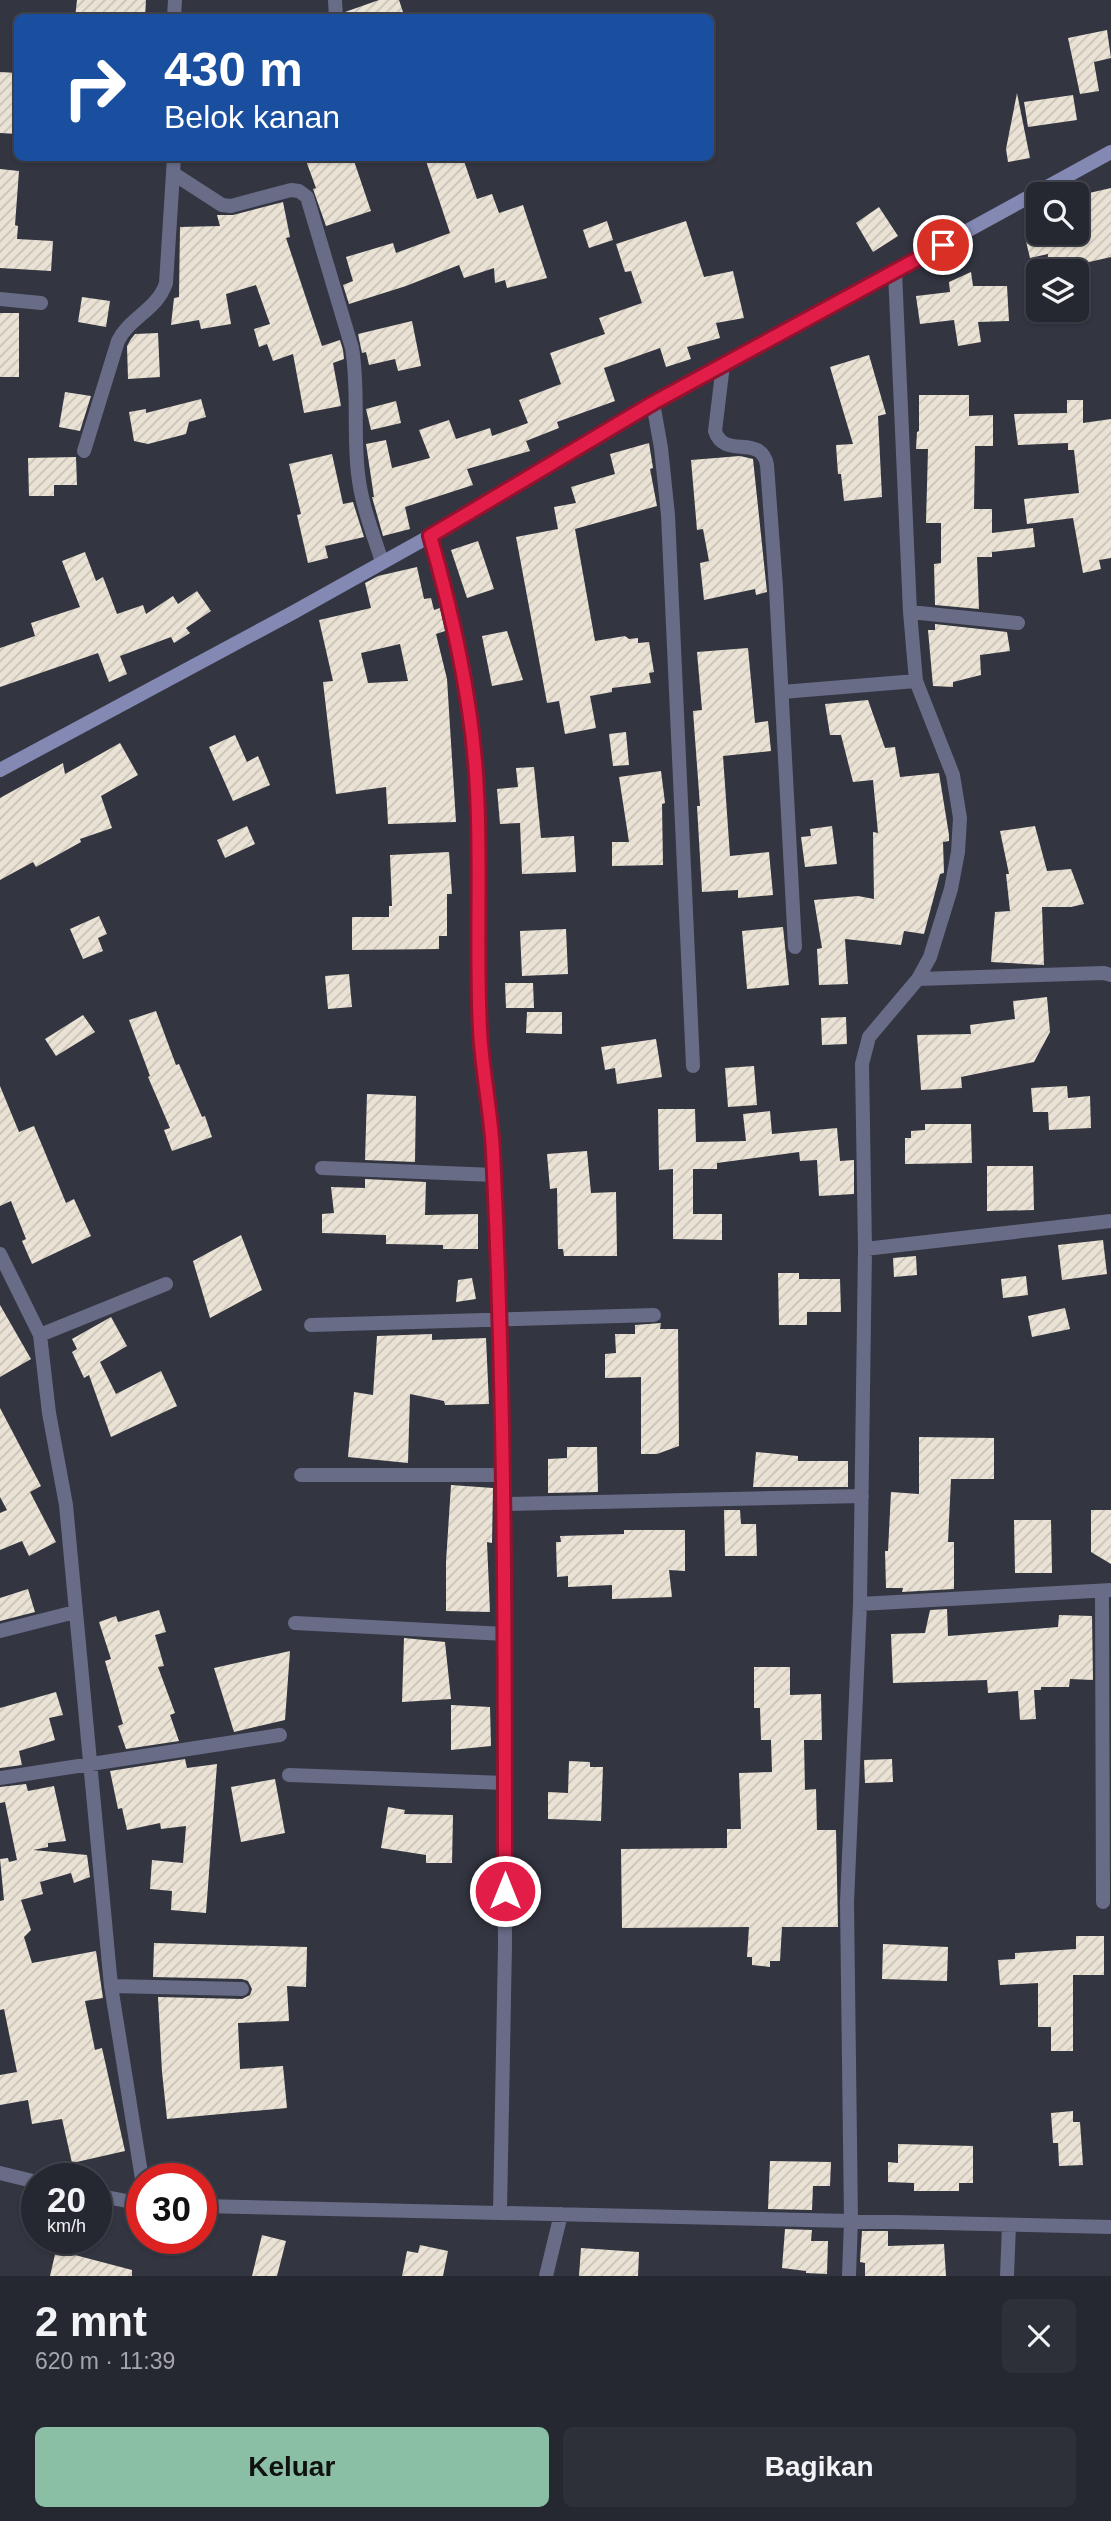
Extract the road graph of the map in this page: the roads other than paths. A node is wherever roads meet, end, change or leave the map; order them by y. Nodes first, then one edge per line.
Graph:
1 (1111, 152) edge
2 (174, 161) edge
3 (174, 174) junction
4 (895, 272) junction
5 (0, 299) edge
6 (41, 303) dead end
7 (723, 365) junction
8 (653, 403) junction
9 (84, 451) dead end
10 (430, 536) junction
11 (382, 562) junction
12 (910, 612) junction
13 (1018, 623) dead end
14 (916, 681) junction
15 (782, 692) junction
16 (0, 770) edge
17 (795, 947) dead end
18 (1111, 975) edge
19 (918, 979) junction
20 (693, 1066) dead end
21 (322, 1168) dead end
22 (494, 1175) junction
23 (1111, 1222) edge
24 (866, 1249) junction
25 (0, 1254) edge
26 (166, 1284) dead end
27 (654, 1315) dead end
28 (498, 1320) junction
29 (311, 1325) dead end
30 (40, 1335) junction
31 (301, 1475) dead end
32 (504, 1475) junction
33 (862, 1496) junction
34 (504, 1504) junction
35 (1107, 1590) edge
36 (860, 1604) junction
37 (75, 1612) junction
38 (295, 1623) dead end
39 (0, 1631) edge
40 (505, 1634) junction
41 (280, 1735) dead end
42 (91, 1765) junction
43 (289, 1775) dead end
44 (0, 1778) edge
45 (505, 1783) junction
46 (1103, 1902) dead end
47 (111, 1986) junction
48 (242, 1989) dead end
49 (139, 2163) edge
50 (0, 2173) edge
51 (21, 2178) edge
52 (500, 2205) junction
53 (217, 2206) edge
54 (561, 2214) junction
55 (851, 2221) junction
56 (1009, 2225) junction
57 (1111, 2227) edge
58 (546, 2276) edge
59 (849, 2276) edge
60 (1007, 2276) edge

1 - 4 main road
2 - 3 street
3 - 9 street
3 - 11 street
4 - 7 main road
4 - 12 street
5 - 6 street
7 - 8 main road
7 - 15 street
8 - 10 main road
8 - 20 street
10 - 11 main road
10 - 22 street
11 - 16 main road
12 - 13 street
12 - 14 street
14 - 15 street
14 - 19 street
15 - 17 street
18 - 19 street
19 - 24 street
21 - 22 street
22 - 28 street
23 - 24 street
24 - 33 street
25 - 30 street
26 - 30 street
27 - 28 street
28 - 29 street
28 - 32 street
30 - 37 street
31 - 32 street
32 - 34 street
33 - 34 street
33 - 36 street
34 - 40 street
35 - 36 street
35 - 46 street
36 - 55 street
37 - 39 street
37 - 42 street
38 - 40 street
40 - 45 street
41 - 42 street
42 - 44 street
42 - 47 street
43 - 45 street
45 - 52 street
47 - 48 street
47 - 49 street
50 - 51 street
52 - 53 street
52 - 54 street
54 - 55 street
54 - 58 street
55 - 56 street
55 - 59 street
56 - 57 street
56 - 60 street

